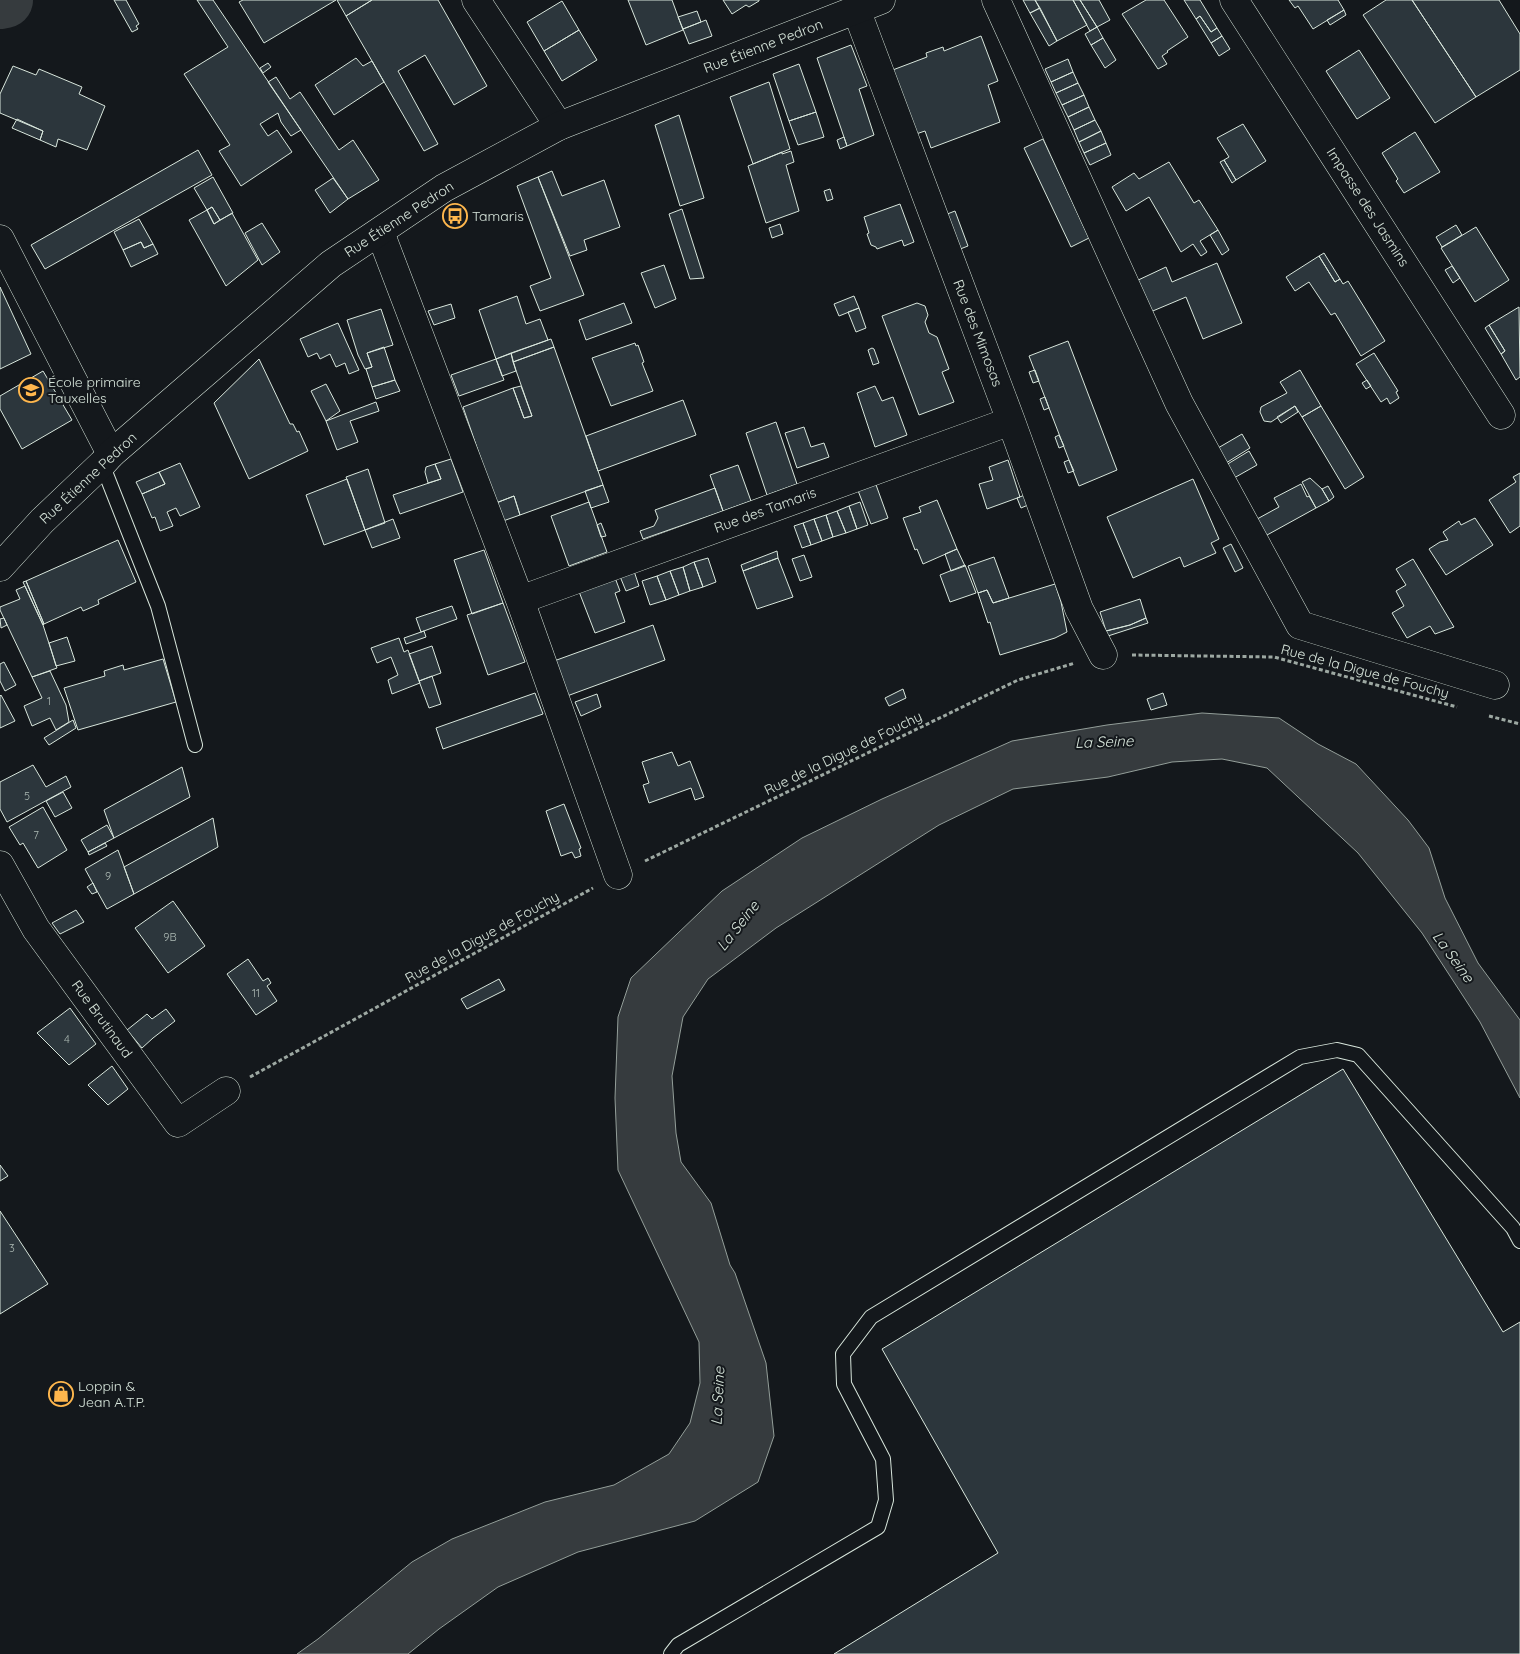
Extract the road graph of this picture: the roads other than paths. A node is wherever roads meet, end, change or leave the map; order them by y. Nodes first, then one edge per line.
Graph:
1 (476, 0) edge
2 (996, 0) edge
3 (1234, 0) edge
4 (869, 5) edge
5 (559, 126) junction
6 (380, 232) junction
7 (0, 239) edge
8 (1501, 415) dead end
9 (1011, 421) junction
10 (106, 459) junction
11 (0, 567) edge
12 (520, 600) junction
13 (1103, 654) road end
14 (1495, 685) dead end
15 (195, 745) dead end
16 (0, 864) edge
17 (618, 875) road end
18 (226, 1090) road end
19 (1520, 1241) edge
20 (671, 1654) edge

1 - 5 street
2 - 14 street
3 - 8 street, Impasse des Jasmins
4 - 5 street, Rue Étienne Pedron
4 - 9 street, Rue des Mimosas
5 - 6 street, Rue Étienne Pedron
6 - 10 street, Rue Étienne Pedron
6 - 12 street
7 - 10 street
9 - 12 street, Rue des Tamaris
9 - 13 street, Rue des Mimosas
10 - 11 street, Rue Étienne Pedron
10 - 15 lane
12 - 17 street
16 - 18 street, Rue Brutinaud
19 - 20 lane

